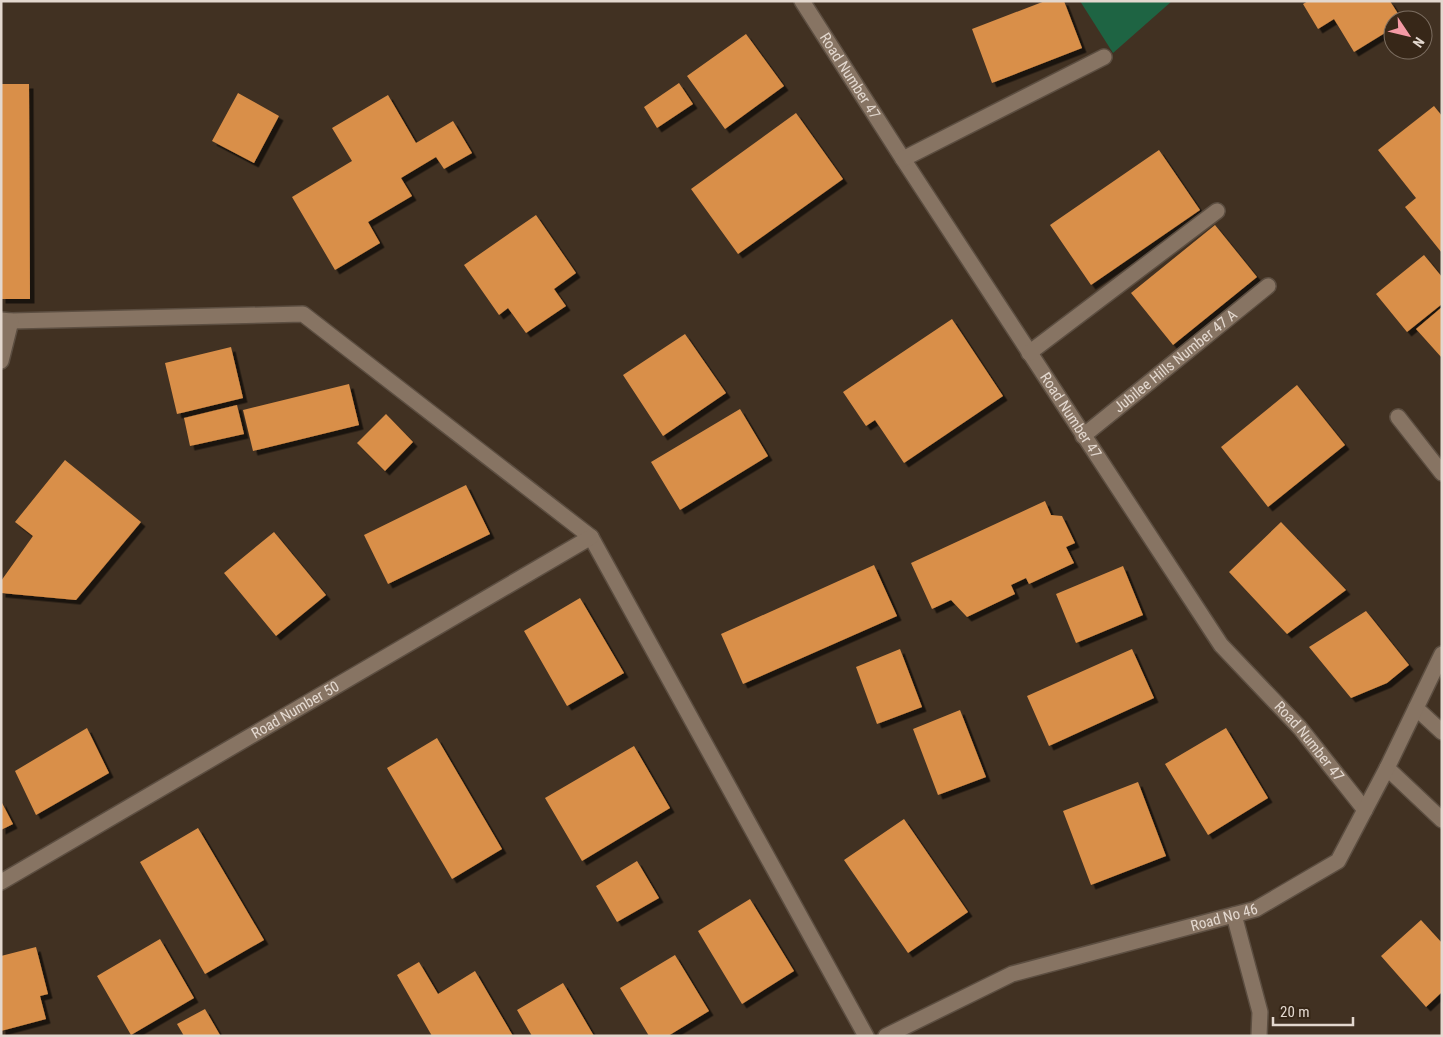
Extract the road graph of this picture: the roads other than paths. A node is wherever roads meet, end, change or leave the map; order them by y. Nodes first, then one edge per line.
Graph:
1 (802, 1) edge
2 (1104, 57) dead end
3 (902, 159) junction
4 (1217, 212) dead end
5 (1268, 286) dead end
6 (6, 320) edge
7 (1029, 352) junction
8 (1, 361) edge
9 (1398, 417) dead end
10 (1083, 436) junction
11 (1441, 471) edge
12 (591, 538) junction
13 (1442, 654) edge
14 (1416, 708) junction
15 (1442, 732) edge
16 (1387, 768) junction
17 (1365, 810) junction
18 (1442, 820) edge
19 (1, 882) edge
20 (1234, 916) junction
21 (866, 1036) edge
22 (886, 1036) edge
23 (1259, 1036) edge

1 - 3 street, Road Number 47
2 - 3 street
3 - 7 street, Road Number 47
4 - 7 street
5 - 10 street, Jubilee Hills Number 47 A
6 - 8 street
6 - 12 street
7 - 10 street, Road Number 47
9 - 11 street
10 - 17 street, Road Number 47
12 - 19 street, Road Number 50
12 - 21 street
13 - 14 street, Road No 46
14 - 15 street
14 - 16 street, Road No 46
16 - 17 street, Road No 46
16 - 18 street
17 - 20 street, Road No 46
20 - 22 street, Road No 46
20 - 23 street

